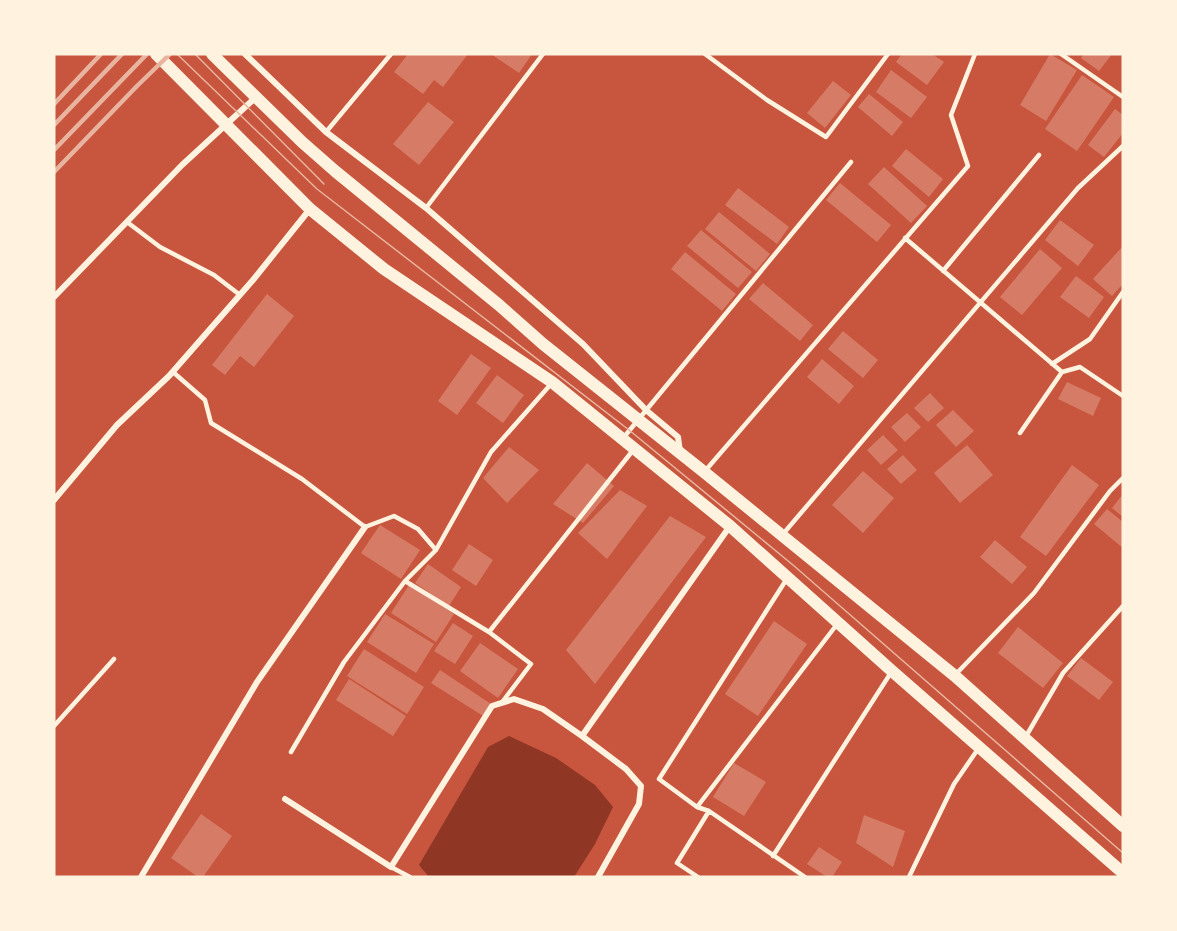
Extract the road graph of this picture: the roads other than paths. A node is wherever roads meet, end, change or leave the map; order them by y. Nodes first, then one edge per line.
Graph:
1 (156, 54) edge
2 (212, 54) edge
3 (391, 54) edge
4 (543, 54) edge
5 (705, 54) edge
6 (888, 54) edge
7 (975, 54) edge
8 (1060, 54) edge
9 (249, 56) edge
10 (1123, 97) edge
11 (255, 98) junction
12 (226, 126) junction
13 (326, 132) junction
14 (1123, 146) edge
15 (1039, 154) dead end
16 (851, 162) dead end
17 (426, 208) junction
18 (310, 209) junction
19 (127, 222) junction
20 (905, 238) junction
21 (943, 272) junction
22 (1123, 292) edge
23 (240, 295) junction
24 (54, 297) edge
25 (980, 303) junction
26 (1052, 364) junction
27 (172, 372) junction
28 (1062, 372) junction
29 (552, 382) junction
30 (1123, 396) edge
31 (642, 414) junction
32 (1020, 433) dead end
33 (622, 440) junction
34 (634, 449) junction
35 (704, 472) junction
36 (1123, 478) edge
37 (54, 500) edge
38 (730, 526) junction
39 (365, 527) junction
40 (782, 536) junction
41 (436, 550) junction
42 (788, 576) junction
43 (405, 581) junction
44 (1123, 606) edge
45 (839, 622) junction
46 (489, 632) junction
47 (114, 659) dead end
48 (892, 671) junction
49 (955, 676) junction
50 (502, 703) junction
51 (54, 726) edge
52 (582, 736) junction
53 (1025, 738) junction
54 (980, 746) junction
55 (291, 752) dead end
56 (285, 799) dead end
57 (697, 807) junction
58 (709, 811) junction
59 (1123, 826) edge
60 (773, 856) junction
61 (391, 867) junction
62 (1123, 873) edge
63 (141, 877) edge
64 (410, 877) edge
65 (598, 877) edge
66 (698, 877) edge
67 (804, 877) edge
68 (909, 877) edge

1 - 12 main road
2 - 11 main road
3 - 13 lane
4 - 17 lane
5 - 6 lane
7 - 20 lane
8 - 10 lane
9 - 13 street
11 - 12 street
11 - 31 main road
12 - 18 main road
12 - 19 street
13 - 17 street
14 - 25 lane
15 - 21 lane
16 - 31 lane
17 - 31 street
18 - 23 street
18 - 29 main road
19 - 23 lane
19 - 24 street
20 - 21 lane
20 - 35 lane
21 - 25 lane
22 - 26 lane
23 - 27 street
25 - 26 lane
25 - 40 lane
26 - 28 lane
27 - 37 street
27 - 39 lane
28 - 30 lane
28 - 32 lane
29 - 33 main road
29 - 41 lane
31 - 33 lane
31 - 35 main road
33 - 34 main road
34 - 38 main road
34 - 46 lane
35 - 40 main road
36 - 49 lane
38 - 42 main road
38 - 52 street
39 - 41 lane
39 - 63 street
40 - 49 main road
41 - 43 lane
42 - 45 main road
42 - 57 lane
43 - 46 lane
43 - 55 lane
44 - 53 lane
45 - 48 main road
45 - 57 lane
46 - 50 lane
47 - 51 lane
48 - 54 main road
48 - 60 lane
49 - 53 main road
50 - 52 street
50 - 61 street
52 - 65 street
53 - 59 main road
54 - 62 main road
54 - 68 lane
56 - 61 street
57 - 58 lane
58 - 60 lane
58 - 66 lane
60 - 67 lane
61 - 64 lane

